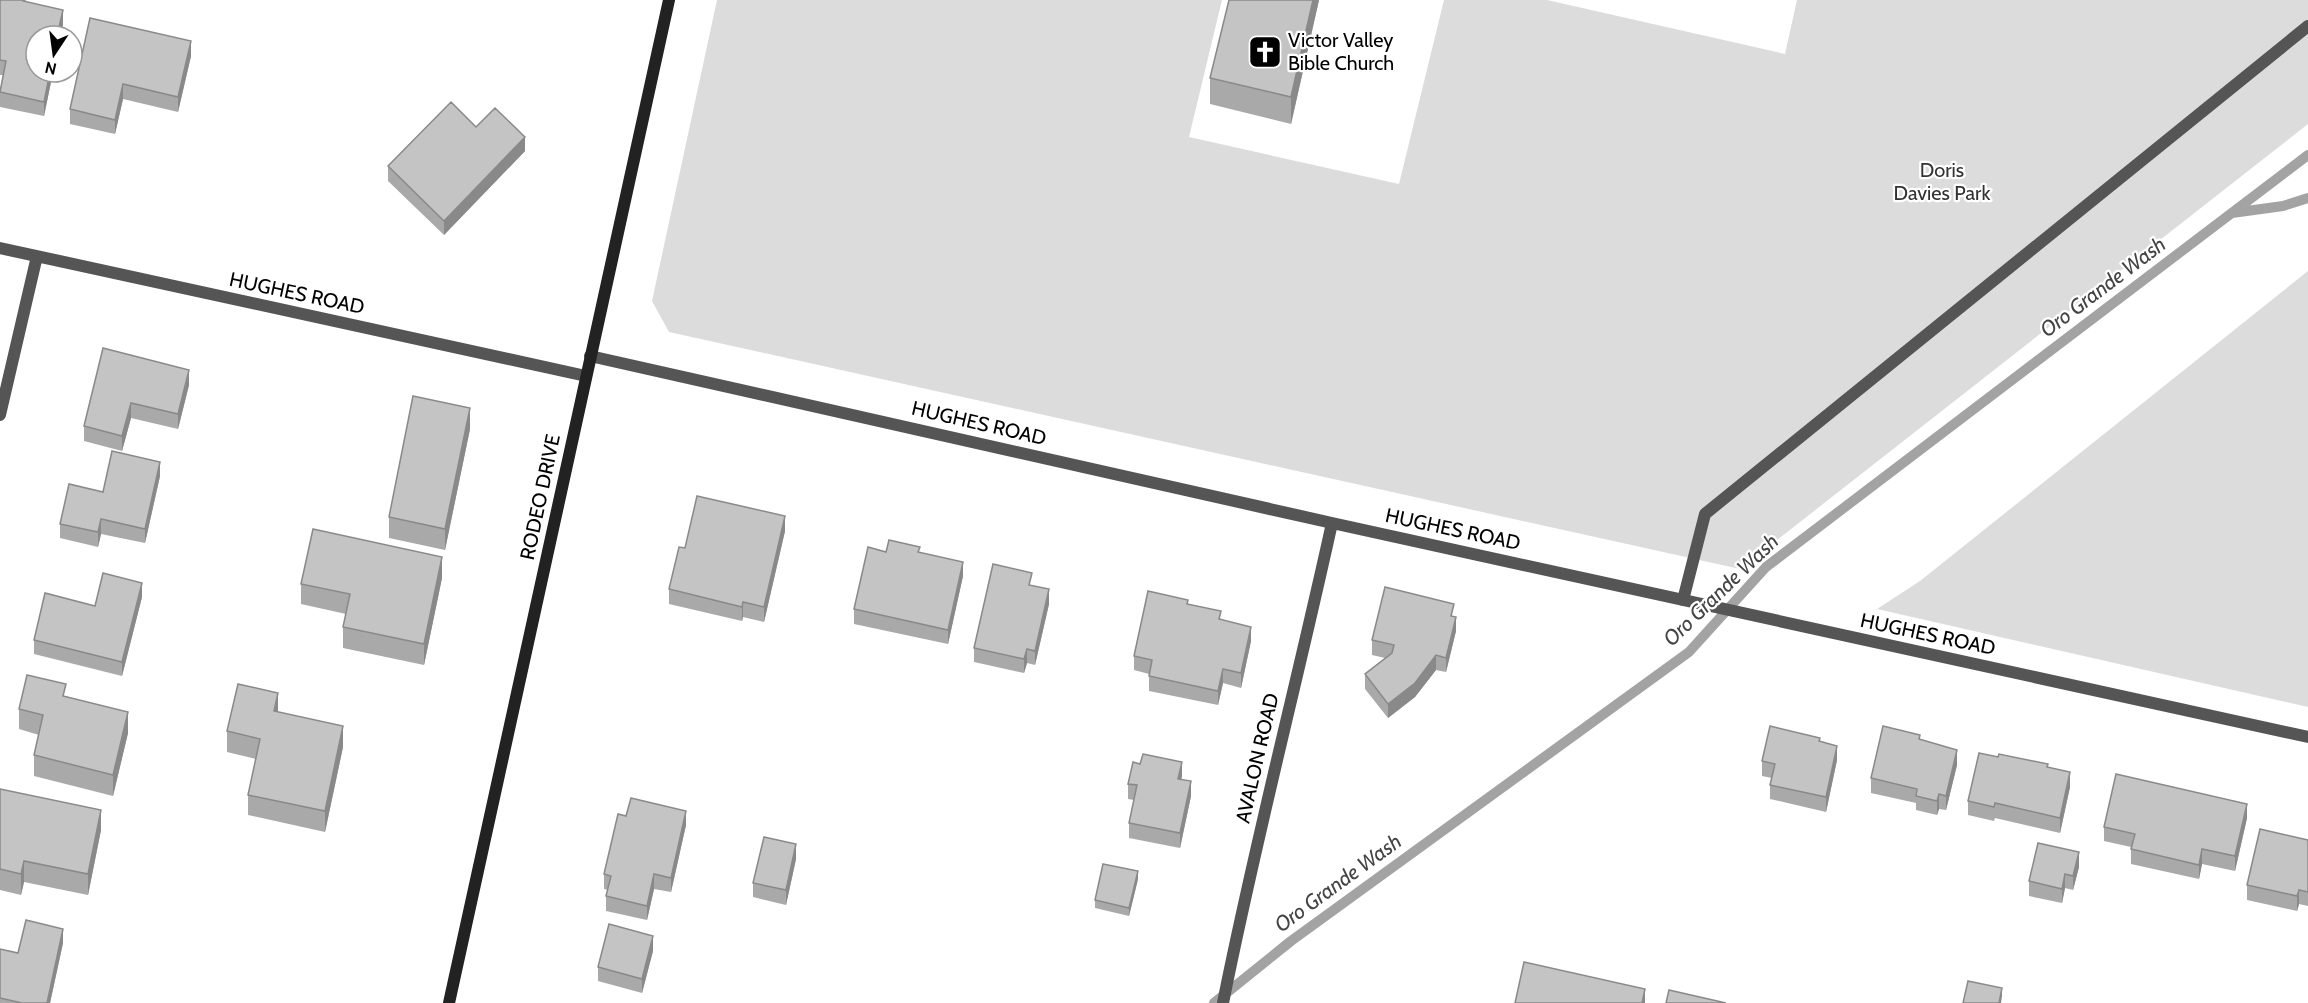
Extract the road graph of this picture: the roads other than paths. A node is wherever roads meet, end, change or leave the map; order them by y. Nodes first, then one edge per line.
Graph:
1 (669, 0) edge
2 (2308, 26) edge
3 (0, 248) edge
4 (37, 256) junction
5 (591, 356) junction
6 (586, 376) junction
7 (0, 415) edge
8 (1332, 523) junction
9 (1683, 600) junction
10 (2308, 737) edge
11 (449, 1003) edge
12 (1223, 1003) edge

1 - 5 street, RODEO DRIVE
2 - 9 street
3 - 4 street, HUGHES ROAD
4 - 6 street, HUGHES ROAD
4 - 7 street
5 - 6 street, RODEO DRIVE
5 - 8 street, HUGHES ROAD
6 - 11 street, RODEO DRIVE
8 - 9 street, HUGHES ROAD
8 - 12 street, AVALON ROAD
9 - 10 street, HUGHES ROAD

